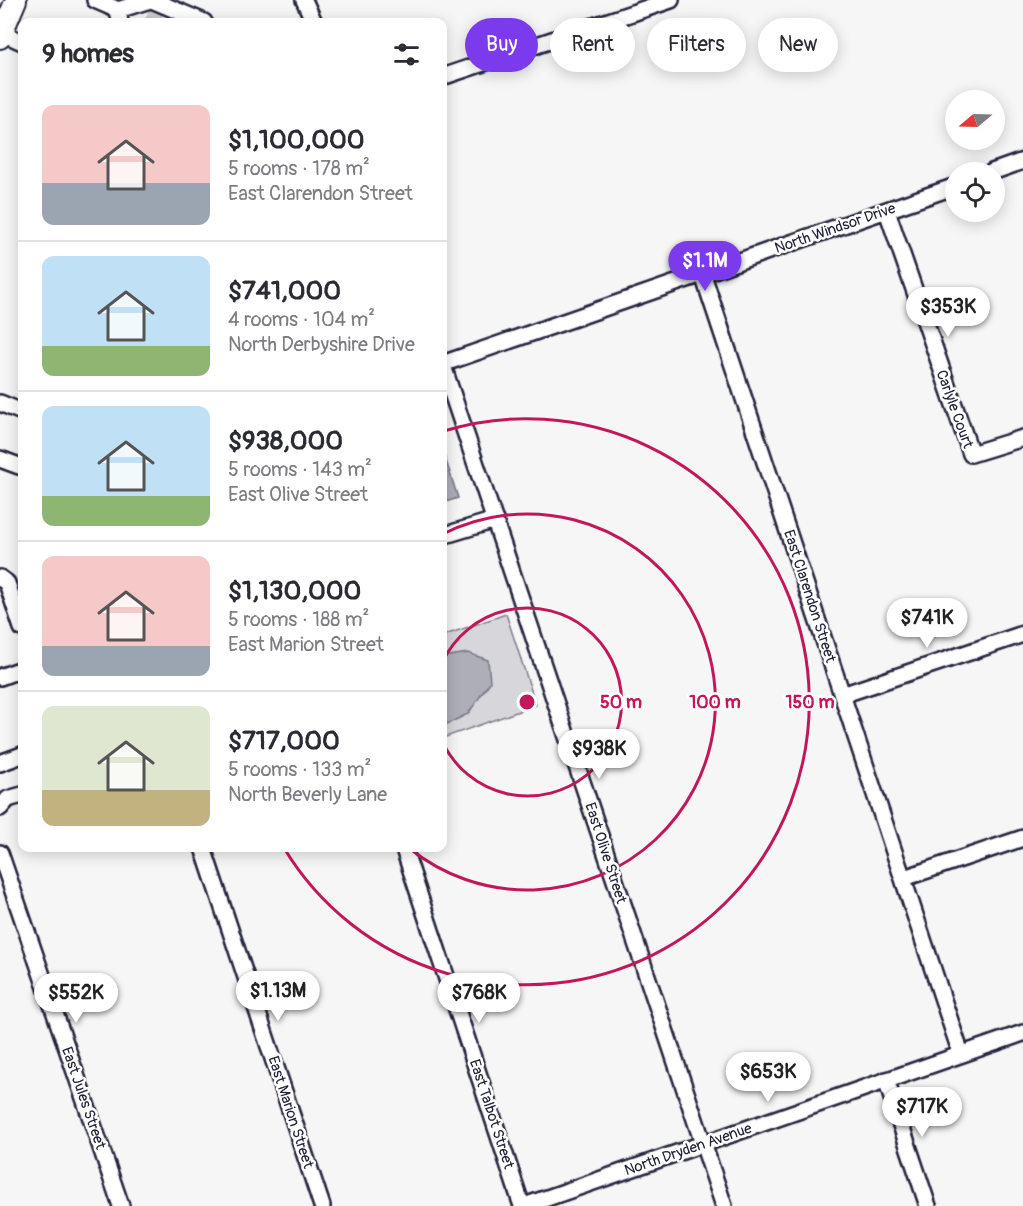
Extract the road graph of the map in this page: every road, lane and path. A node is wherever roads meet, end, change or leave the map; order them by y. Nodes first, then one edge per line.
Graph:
1 (16, 0) edge
2 (95, 0) edge
3 (304, 0) edge
4 (671, 0) edge
5 (150, 5) edge
6 (122, 13) edge
7 (191, 18) edge
8 (312, 18) edge
9 (1, 35) edge
10 (18, 41) edge
11 (447, 75) edge
12 (1023, 161) edge
13 (1005, 167) edge
14 (945, 190) edge
15 (887, 211) junction
16 (703, 275) junction
17 (447, 363) edge
18 (447, 376) edge
19 (0, 403) edge
20 (18, 410) edge
21 (1023, 438) edge
22 (0, 459) edge
23 (18, 465) edge
24 (495, 520) junction
25 (447, 535) edge
26 (0, 578) edge
27 (18, 615) edge
28 (1023, 634) edge
29 (18, 670) edge
30 (0, 677) edge
31 (842, 694) junction
32 (18, 756) edge
33 (0, 763) edge
34 (18, 796) edge
35 (0, 808) edge
36 (1023, 838) edge
37 (204, 852) edge
38 (405, 852) dead end
39 (0, 853) edge
40 (904, 878) junction
41 (1023, 1033) edge
42 (961, 1054) junction
43 (886, 1080) junction
44 (703, 1144) junction
45 (121, 1206) edge
46 (321, 1206) edge
47 (523, 1206) edge
48 (724, 1206) edge
49 (928, 1206) edge

1 - 9 main road
2 - 6 street
3 - 8 street
4 - 11 street
5 - 6 street
5 - 7 street
9 - 10 street
12 - 13 street
14 - 15 street, North Windsor Drive
15 - 16 street, North Windsor Drive
15 - 21 street, Carlyle Court
16 - 17 street, North Windsor Drive
16 - 31 street, East Clarendon Street
18 - 24 street, East Olive Street
19 - 20 street
22 - 23 street
24 - 25 street
24 - 44 street, East Olive Street
26 - 27 street
28 - 31 street
29 - 30 street
31 - 40 street, East Clarendon Street
32 - 33 street
34 - 35 street
36 - 40 street
37 - 46 street, East Marion Street
38 - 47 street, East Talbot Street
39 - 45 street, East Jules Street
40 - 42 street, East Clarendon Street
41 - 42 street, North Dryden Avenue
42 - 43 street, North Dryden Avenue
43 - 44 street, North Dryden Avenue
43 - 49 street
44 - 47 street, North Dryden Avenue
44 - 48 street, East Olive Street

